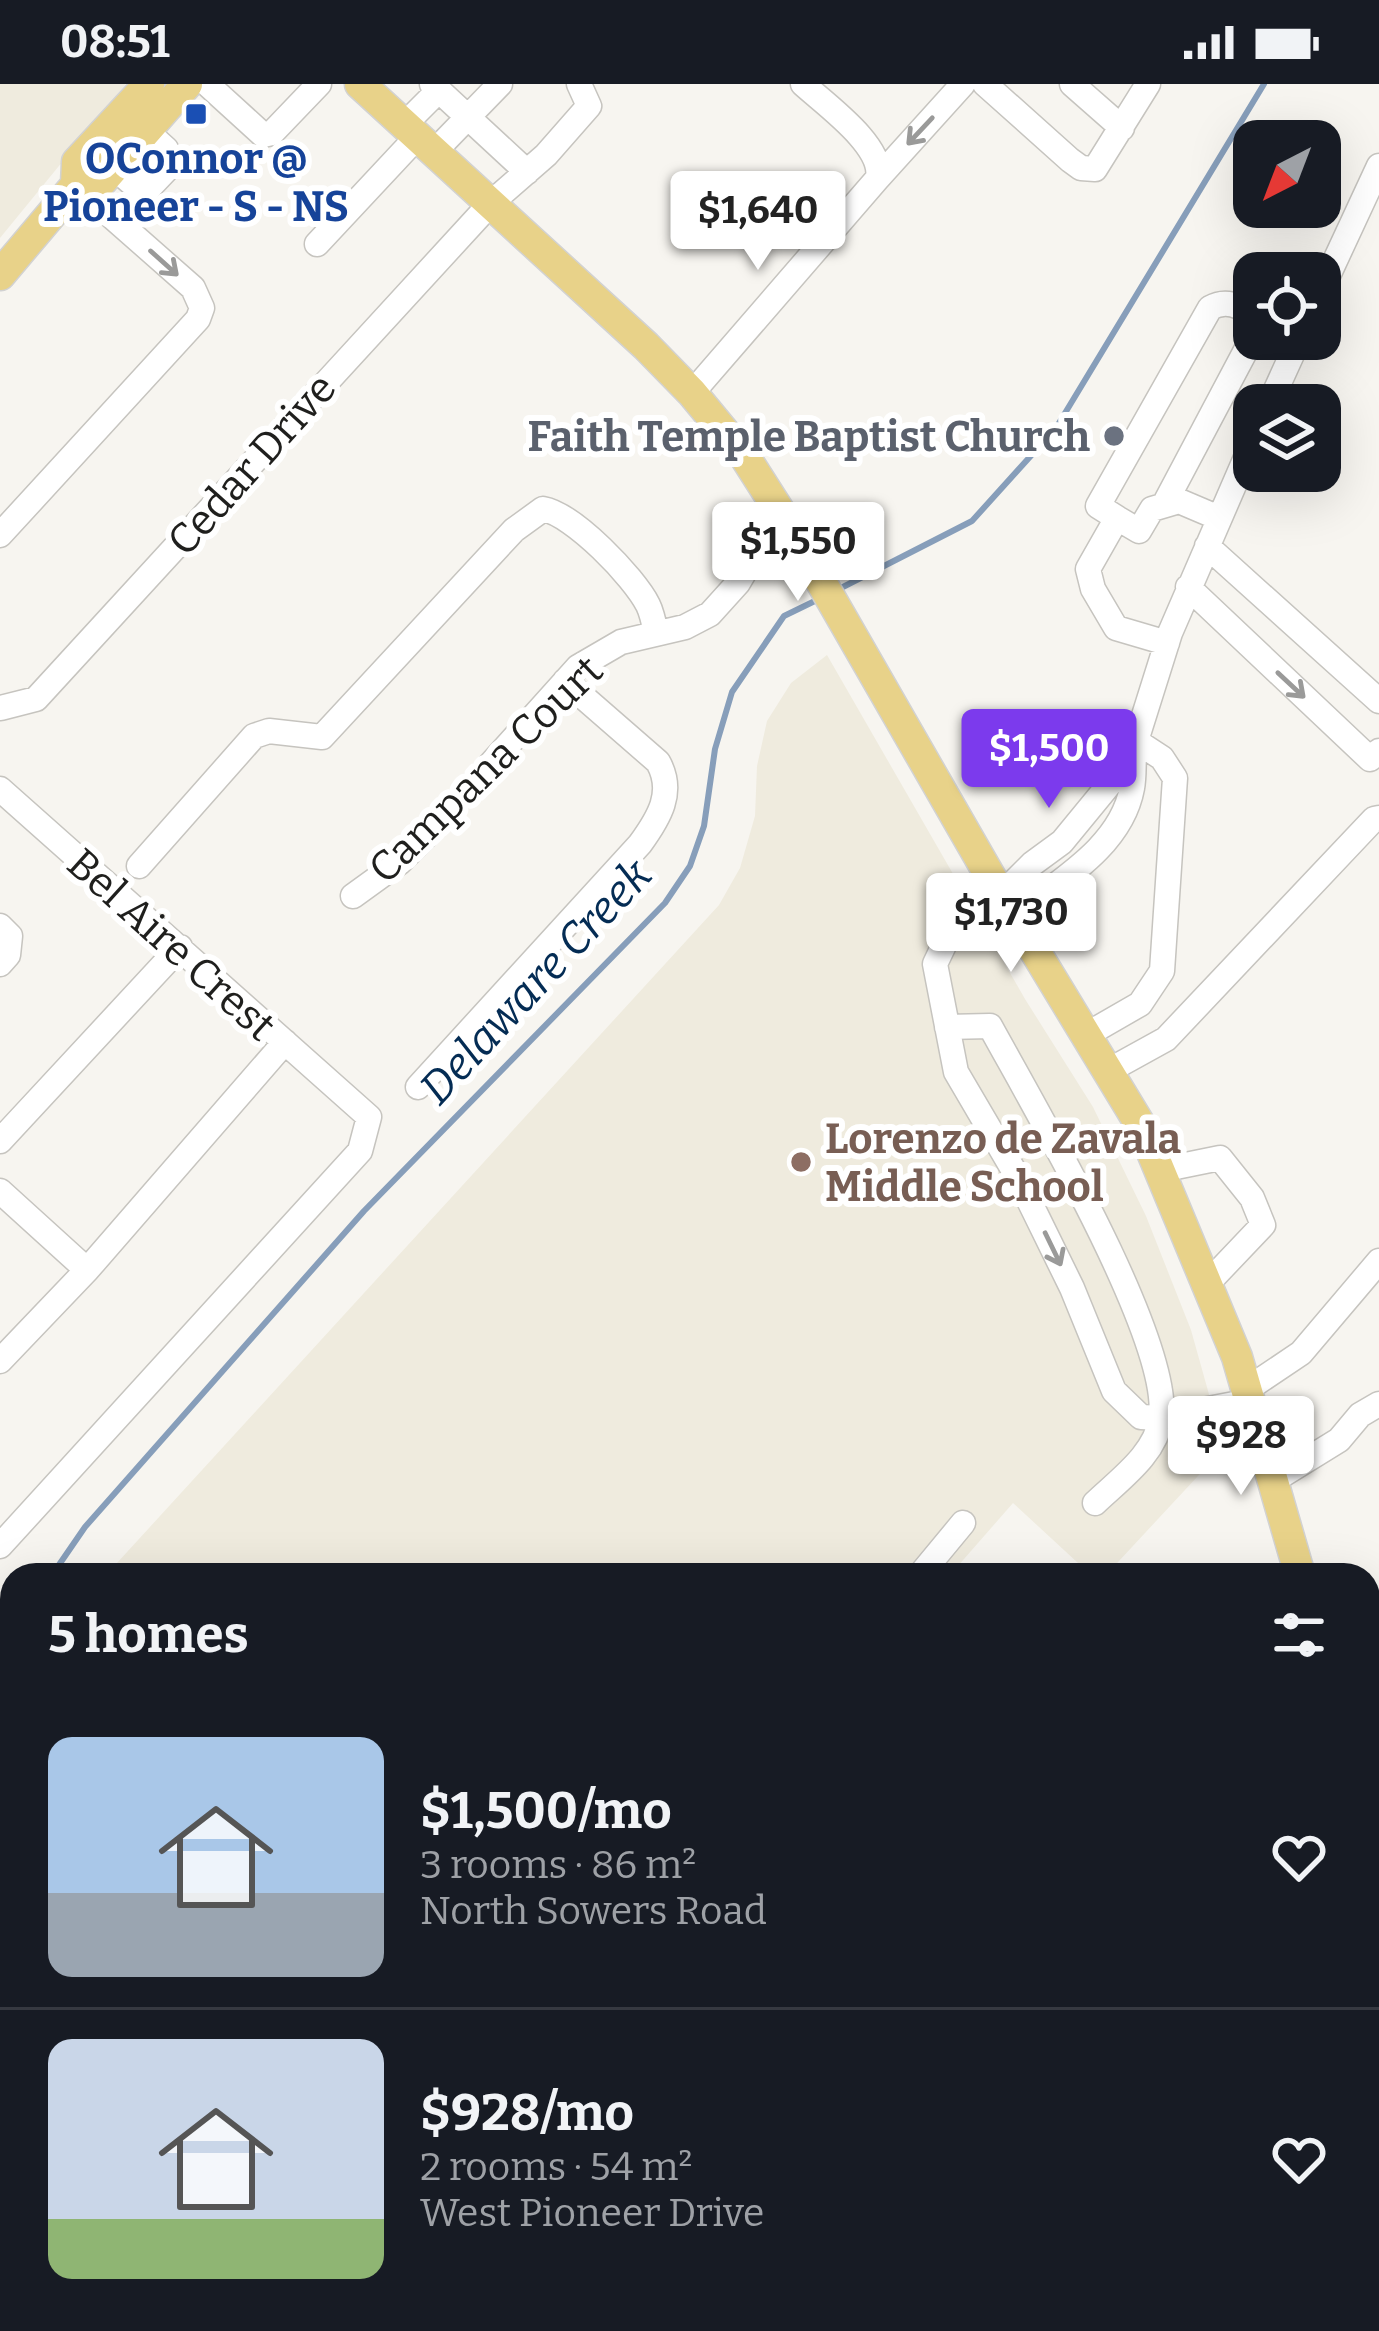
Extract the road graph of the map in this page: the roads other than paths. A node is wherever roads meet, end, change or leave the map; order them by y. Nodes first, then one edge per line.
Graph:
1 (149, 84) edge
2 (188, 84) edge
3 (207, 84) edge
4 (319, 84) edge
5 (500, 84) edge
6 (579, 84) edge
7 (803, 84) edge
8 (963, 84) edge
9 (985, 84) edge
10 (1072, 84) edge
11 (1148, 84) edge
12 (435, 87) edge
13 (377, 90) edge
14 (469, 116) junction
15 (1122, 128) junction
16 (419, 138) junction
17 (1379, 166) edge
18 (527, 172) junction
19 (76, 185) junction
20 (873, 185) junction
21 (490, 203) junction
22 (317, 244) dead end
23 (1339, 252) edge
24 (0, 275) edge
25 (1233, 304) edge
26 (1241, 360) edge
27 (692, 393) junction
28 (1233, 487) edge
29 (1165, 503) junction
30 (1117, 518) junction
31 (1219, 518) junction
32 (0, 536) edge
33 (796, 537) junction
34 (1207, 546) junction
35 (1188, 587) junction
36 (656, 633) junction
37 (1166, 643) junction
38 (566, 681) junction
39 (1379, 701) edge
40 (2, 708) edge
41 (1134, 749) junction
42 (1379, 751) edge
43 (0, 789) edge
44 (1379, 818) edge
45 (139, 866) dead end
46 (1001, 895) junction
47 (353, 896) dead end
48 (0, 926) edge
49 (180, 947) junction
50 (0, 964) edge
51 (947, 1027) junction
52 (1086, 1035) junction
53 (285, 1042) junction
54 (1108, 1071) junction
55 (418, 1087) dead end
56 (0, 1141) edge
57 (1161, 1170) junction
58 (0, 1191) edge
59 (1379, 1261) edge
60 (87, 1270) junction
61 (1206, 1285) junction
62 (0, 1361) edge
63 (1248, 1395) junction
64 (1379, 1404) edge
65 (1162, 1418) junction
66 (1271, 1482) junction
67 (1095, 1503) dead end
68 (963, 1523) dead end
69 (0, 1546) edge
70 (930, 1563) edge
71 (1296, 1563) edge

1 - 19 main road
2 - 19 main road
3 - 4 street
5 - 14 street
6 - 18 street, Cedar Drive
7 - 20 street
8 -> 20 street
9 - 15 street
10 - 15 street
11 - 15 street
12 - 14 street
12 - 16 street
13 - 16 main road
14 - 16 street
14 - 18 street
16 - 21 main road
16 - 22 street
17 - 23 street
18 - 21 street, Cedar Drive
19 - 24 main road
19 -> 32 street
20 - 27 street
21 - 27 main road
21 - 40 street, Cedar Drive
25 - 30 street
26 - 29 street
27 - 33 main road
28 - 31 street
29 - 30 street
29 - 31 street
30 - 37 street
31 - 34 street
33 - 36 street, Campana Court
33 - 46 main road
34 - 35 street
34 - 39 street
35 - 37 street
35 -> 42 street
36 - 38 street, Campana Court
36 - 45 street
37 - 41 street
38 - 47 street, Campana Court
38 - 55 street
41 - 46 street
41 - 52 street
43 - 49 street, Bel Aire Crest
44 - 54 street
46 - 51 street
46 - 52 main road
48 - 50 street
49 - 53 street, Bel Aire Crest
49 - 56 street
51 -> 65 street
51 - 65 street
52 - 54 main road
53 - 60 street, Bel Aire Crest
53 - 69 street
54 - 57 main road
57 - 61 main road
57 - 61 street
58 - 60 street
59 - 63 street
60 - 62 street, Bel Aire Crest
61 - 63 main road
63 - 65 street
63 - 66 main road
64 - 66 street
65 - 67 street
66 - 71 main road
68 - 70 street

